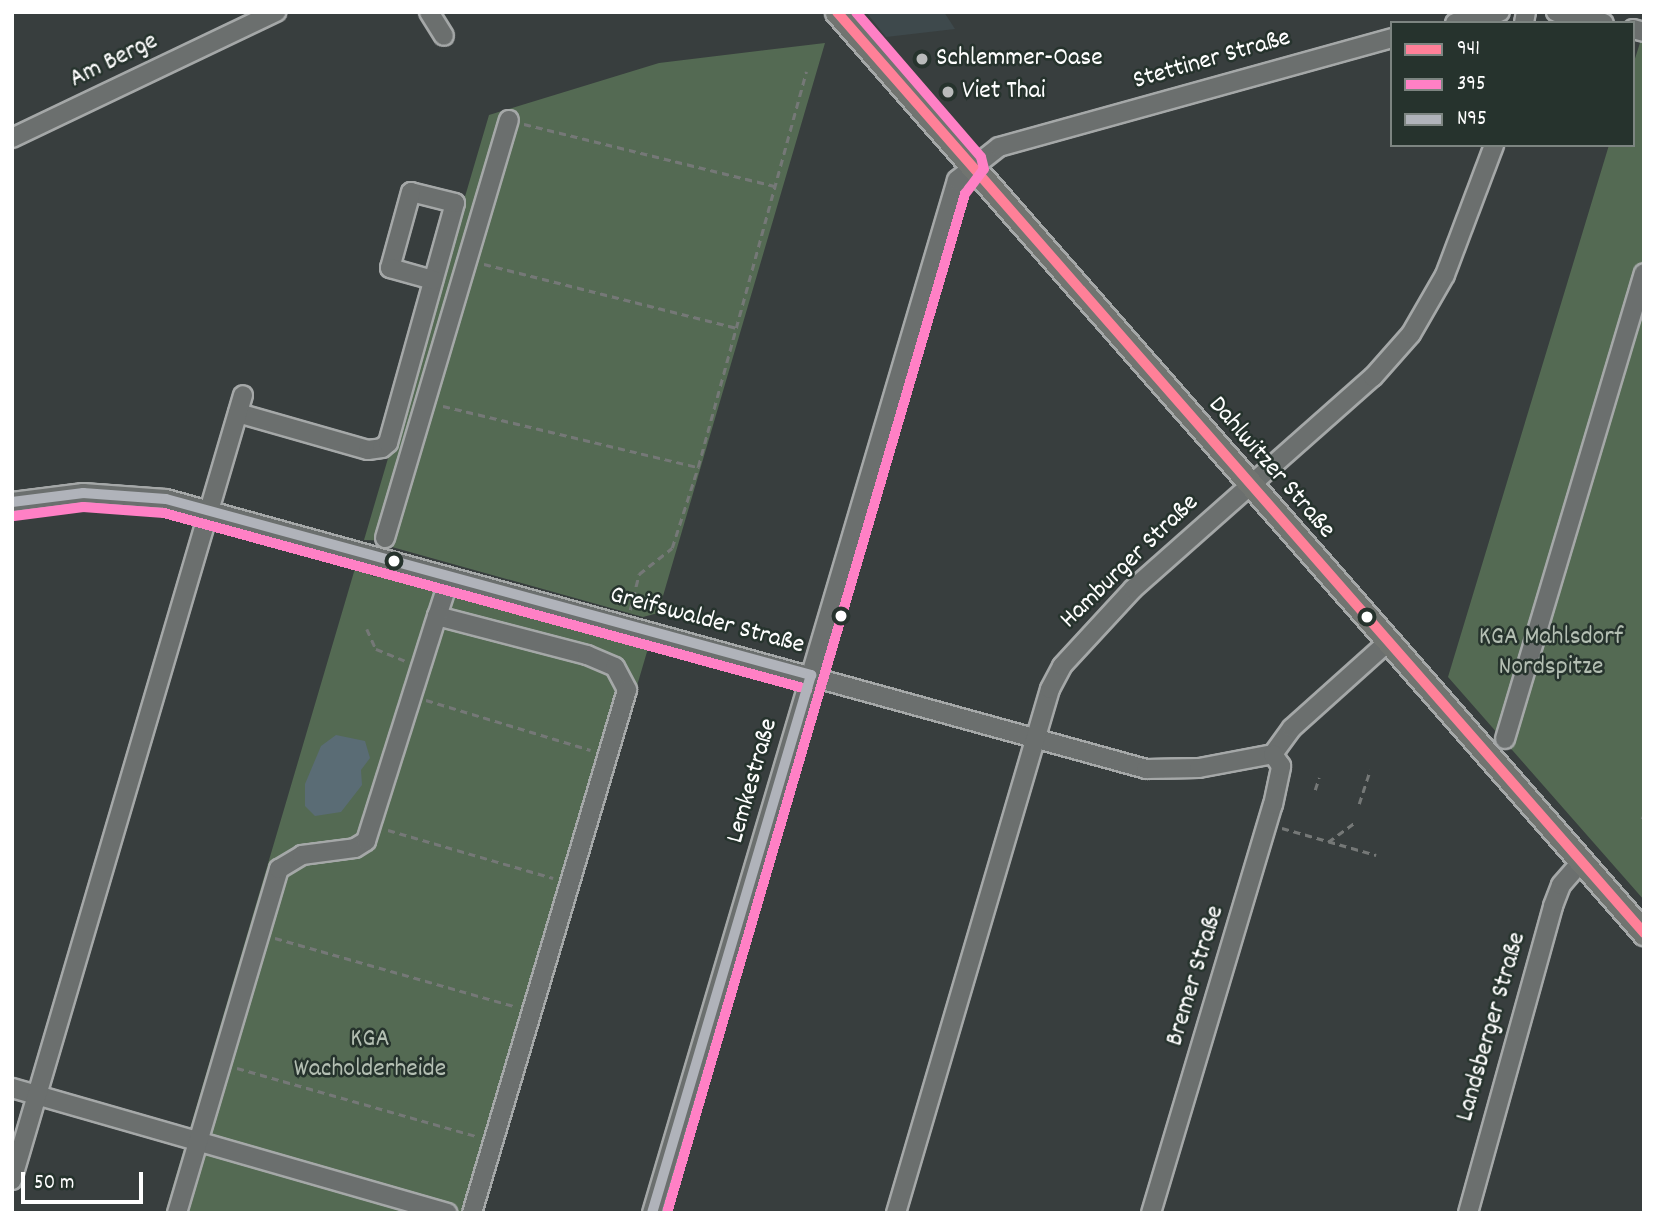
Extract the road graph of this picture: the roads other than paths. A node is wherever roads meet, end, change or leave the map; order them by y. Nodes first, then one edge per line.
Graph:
1 (275, 12) edge
2 (837, 12) edge
3 (1500, 12) edge
4 (1556, 12) edge
5 (433, 14) edge
6 (1463, 21) edge
7 (1595, 21) edge
8 (444, 36) dead end
9 (1390, 39) edge
10 (509, 120) road end
11 (12, 138) edge
12 (1493, 147) edge
13 (970, 166) junction
14 (1644, 273) edge
15 (433, 280) junction
16 (243, 395) dead end
17 (238, 413) junction
18 (1250, 486) junction
19 (12, 502) edge
20 (210, 510) junction
21 (385, 538) dead end
22 (445, 592) dead end
23 (437, 616) junction
24 (1388, 642) junction
25 (811, 675) junction
26 (1505, 739) dead end
27 (1035, 740) junction
28 (1273, 754) junction
29 (1581, 862) junction
30 (1644, 933) edge
31 (12, 1088) edge
32 (37, 1095) junction
33 (192, 1140) junction
34 (12, 1180) edge
35 (177, 1213) edge
36 (447, 1213) edge
37 (472, 1213) edge
38 (652, 1213) edge
39 (896, 1213) edge
40 (1151, 1213) edge
41 (1468, 1213) edge

1 - 11 street, Am Berge
2 - 13 main road, Dahlwitzer Straße
3 - 6 street
4 - 7 street
5 - 8 street
9 - 13 street, Stettiner Straße
10 - 21 street
12 - 18 street, Hamburger Straße
13 - 18 main road, Dahlwitzer Straße
13 - 25 street, Lemkestraße
14 - 26 street
15 - 15 street
15 - 17 street
16 - 17 street
17 - 20 street
18 - 24 main road, Dahlwitzer Straße
18 - 27 street, Hamburger Straße
19 - 20 street, Greifswalder Straße
20 - 25 street, Greifswalder Straße
20 - 32 street
22 - 23 street
23 - 33 street
23 - 37 street
24 - 28 street
24 - 29 main road, Dahlwitzer Straße
25 - 27 street, Greifswalder Straße
25 - 38 street, Lemkestraße
27 - 28 street, Greifswalder Straße
27 - 39 street, Hamburger Straße
28 - 40 street, Bremer Straße
29 - 30 main road, Dahlwitzer Straße
29 - 41 street, Landsberger Straße
31 - 32 street
32 - 33 street
32 - 34 street
33 - 35 street
33 - 36 street

